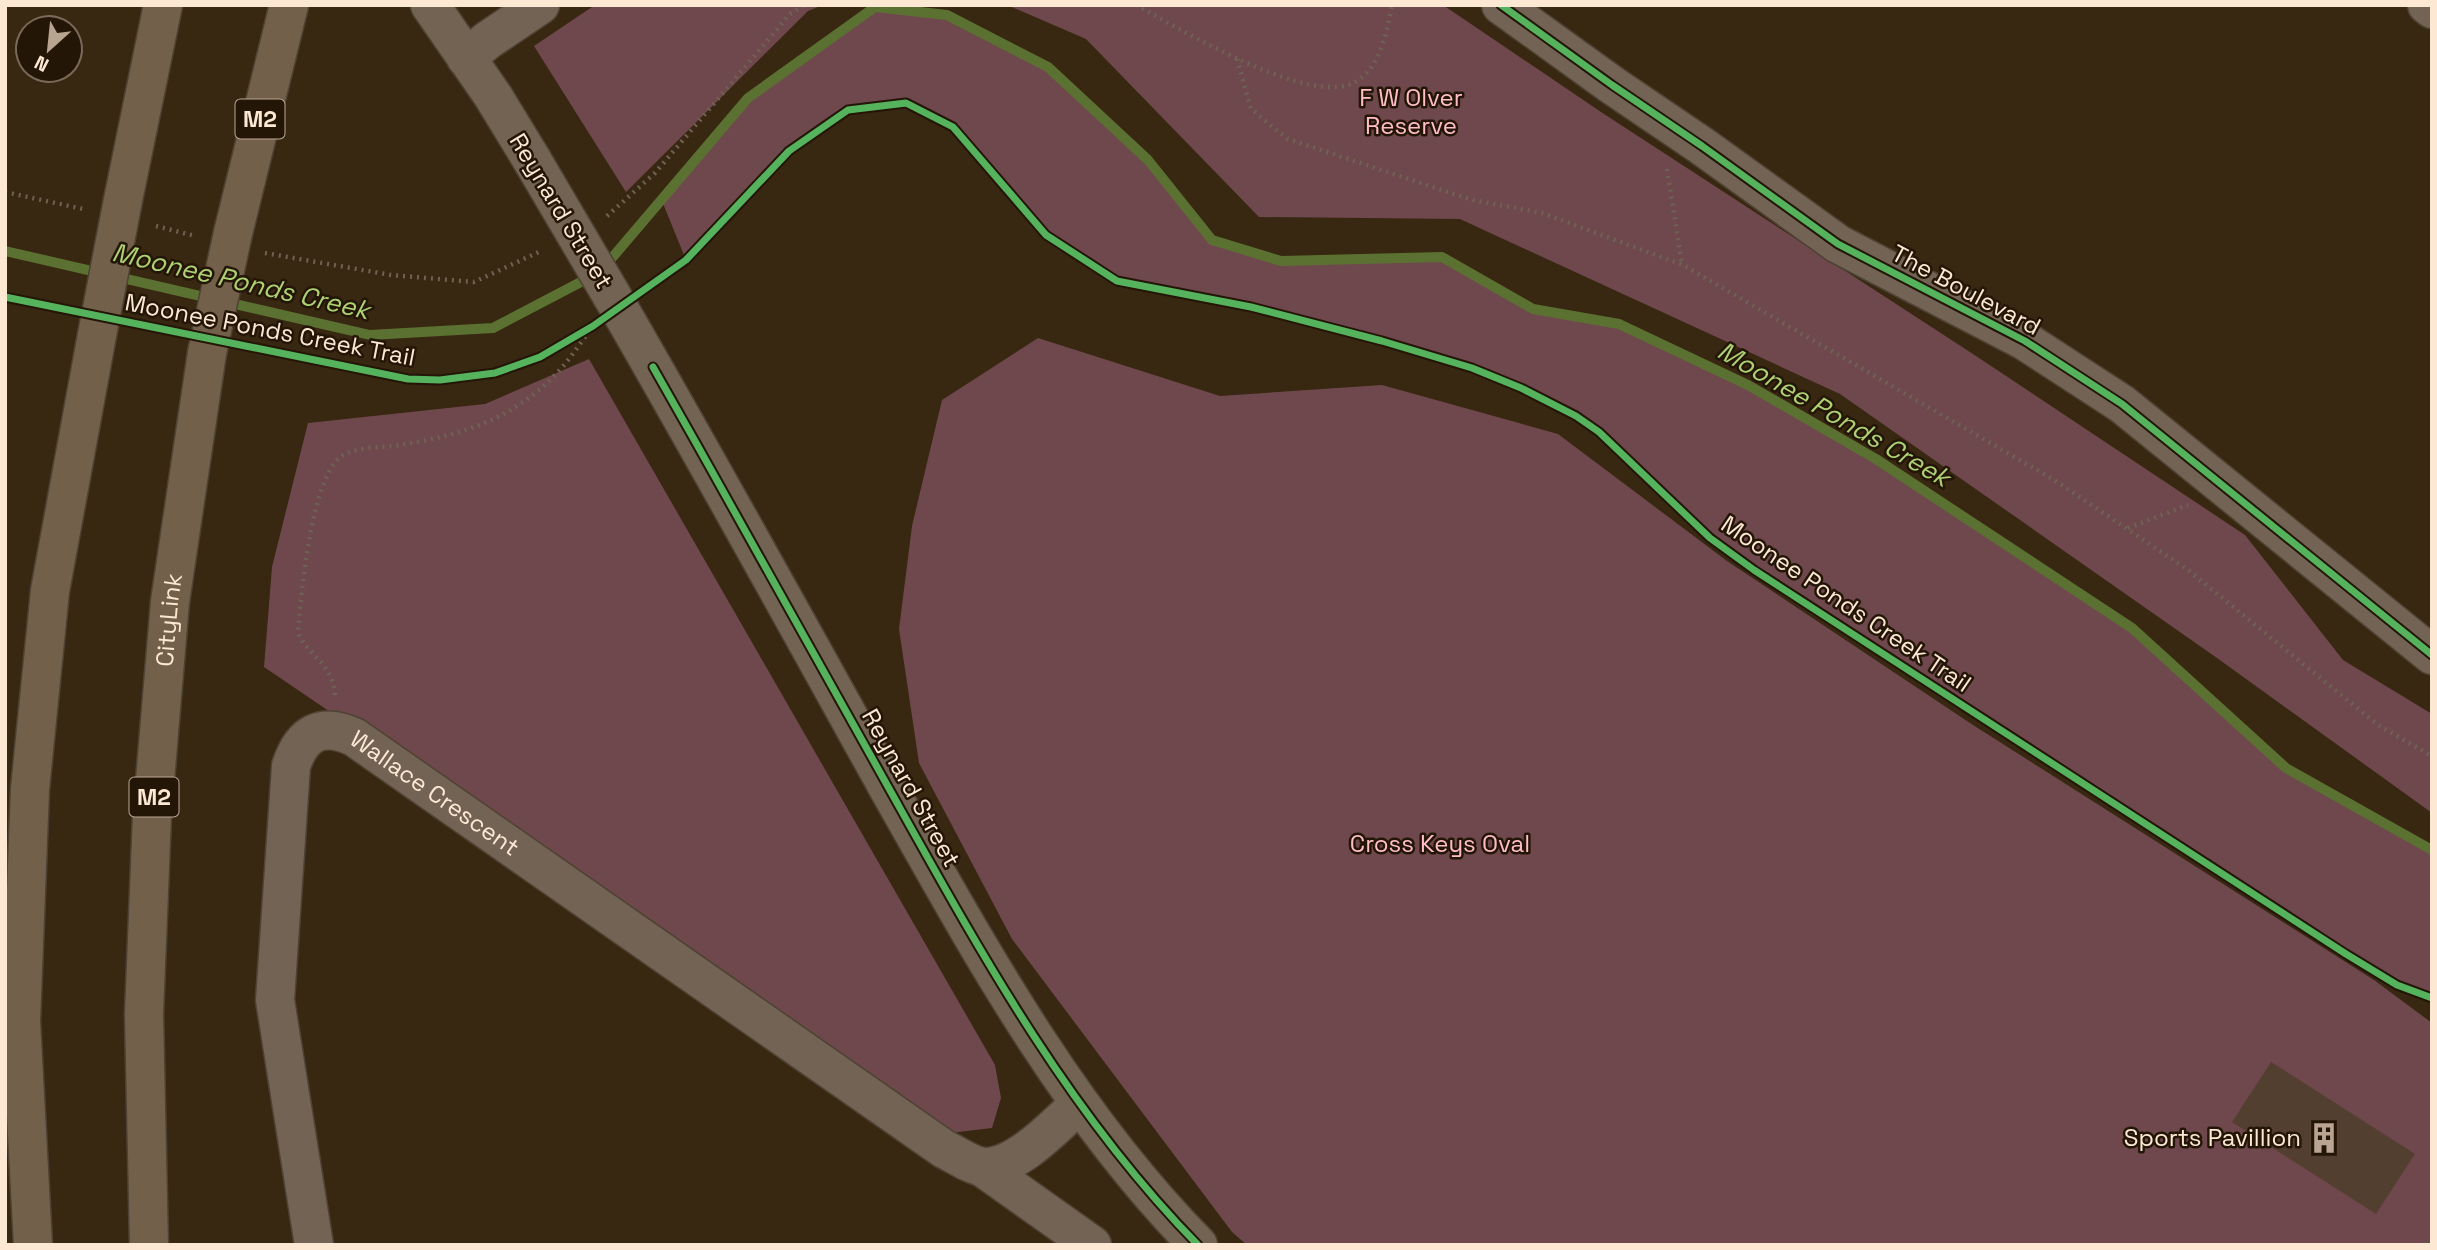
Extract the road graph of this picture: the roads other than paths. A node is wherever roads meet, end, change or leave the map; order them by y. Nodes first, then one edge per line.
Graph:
1 (163, 5) edge
2 (289, 5) edge
3 (430, 5) edge
4 (540, 5) edge
5 (1501, 5) edge
6 (2427, 5) edge
7 (2432, 9) edge
8 (466, 58) junction
9 (2432, 656) edge
10 (1079, 1104) junction
11 (982, 1167) junction
12 (33, 1245) edge
13 (149, 1245) edge
14 (314, 1245) edge
15 (1092, 1245) edge
16 (1198, 1245) edge

1 - 12 highway, bridge
2 - 13 highway, CityLink / M2, bridge
3 - 8 street, Reynard Street
4 - 8 street
5 - 9 street, The Boulevard
6 - 7 street
8 - 10 street, Reynard Street, bridge
10 - 11 street
10 - 16 street, Reynard Street
11 - 14 street, Wallace Crescent
11 - 15 street, Wallace Crescent

